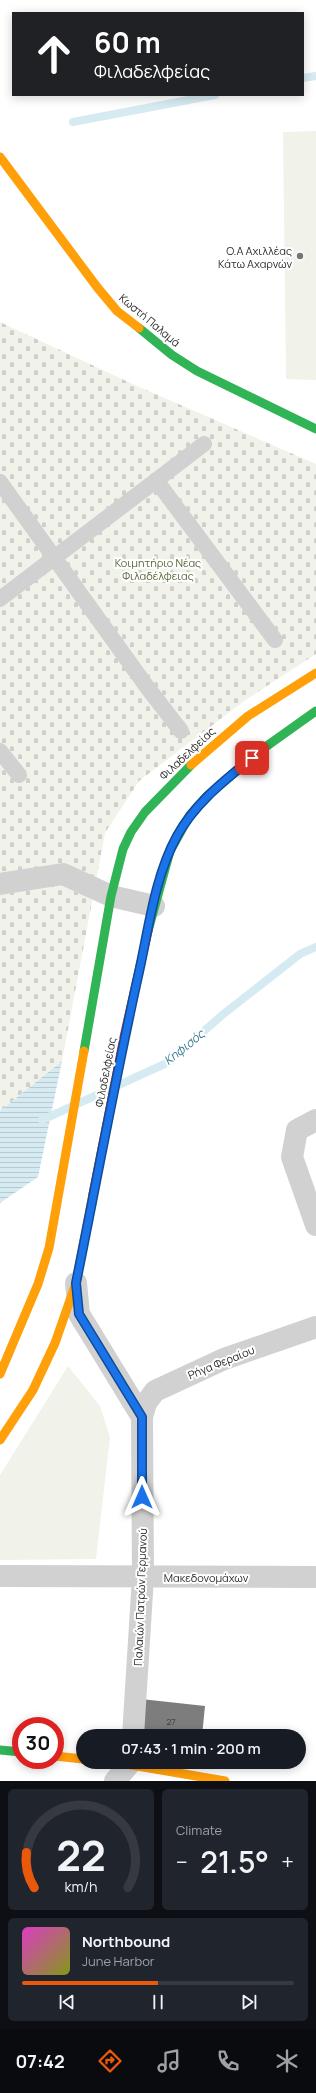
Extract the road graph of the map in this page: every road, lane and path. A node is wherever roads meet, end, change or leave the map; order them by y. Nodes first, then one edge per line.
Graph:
1 (0, 157) edge
2 (316, 428) edge
3 (204, 444) dead end
4 (156, 480) junction
5 (0, 482) edge
6 (54, 558) junction
7 (0, 599) edge
8 (275, 640) dead end
9 (316, 673) edge
10 (316, 711) edge
11 (181, 731) dead end
12 (0, 750) edge
13 (19, 775) dead end
14 (0, 884) edge
15 (111, 896) junction
16 (154, 906) junction
17 (316, 1120) edge
18 (316, 1225) edge
19 (76, 1283) junction
20 (316, 1327) edge
21 (0, 1374) edge
22 (142, 1417) junction
23 (0, 1440) edge
24 (0, 1576) edge
25 (143, 1577) junction
26 (316, 1577) edge
27 (133, 1729) edge
28 (0, 1750) edge
29 (12, 1751) edge
30 (64, 1757) edge
31 (76, 1758) edge
32 (122, 1769) edge
33 (158, 1769) edge
34 (115, 1781) edge
35 (225, 1781) edge

1 - 2 main road, Κωστή Παλαμά
3 - 4 lane
4 - 6 lane
4 - 8 lane
5 - 6 lane
6 - 7 lane
6 - 11 lane
9 - 15 main road, Φιλαδελφείας
10 - 16 main road, Φιλαδελφείας
12 - 13 lane
14 - 15 street
15 - 16 street
15 - 21 main road, Φιλαδελφείας
16 - 19 main road, Φιλαδελφείας
17 - 18 street
19 - 22 street
19 - 23 main road, Φιλαδελφείας
20 - 22 street, Ρήγα Φεραίου
22 - 25 street, Παλαιών Πατρών Γερμανού
24 - 25 street, Μακεδονομάχων
25 - 26 street, Μακεδονομάχων
25 - 27 street, Παλαιών Πατρών Γερμανού
28 - 29 main road
30 - 31 main road
32 - 34 street
33 - 35 main road

